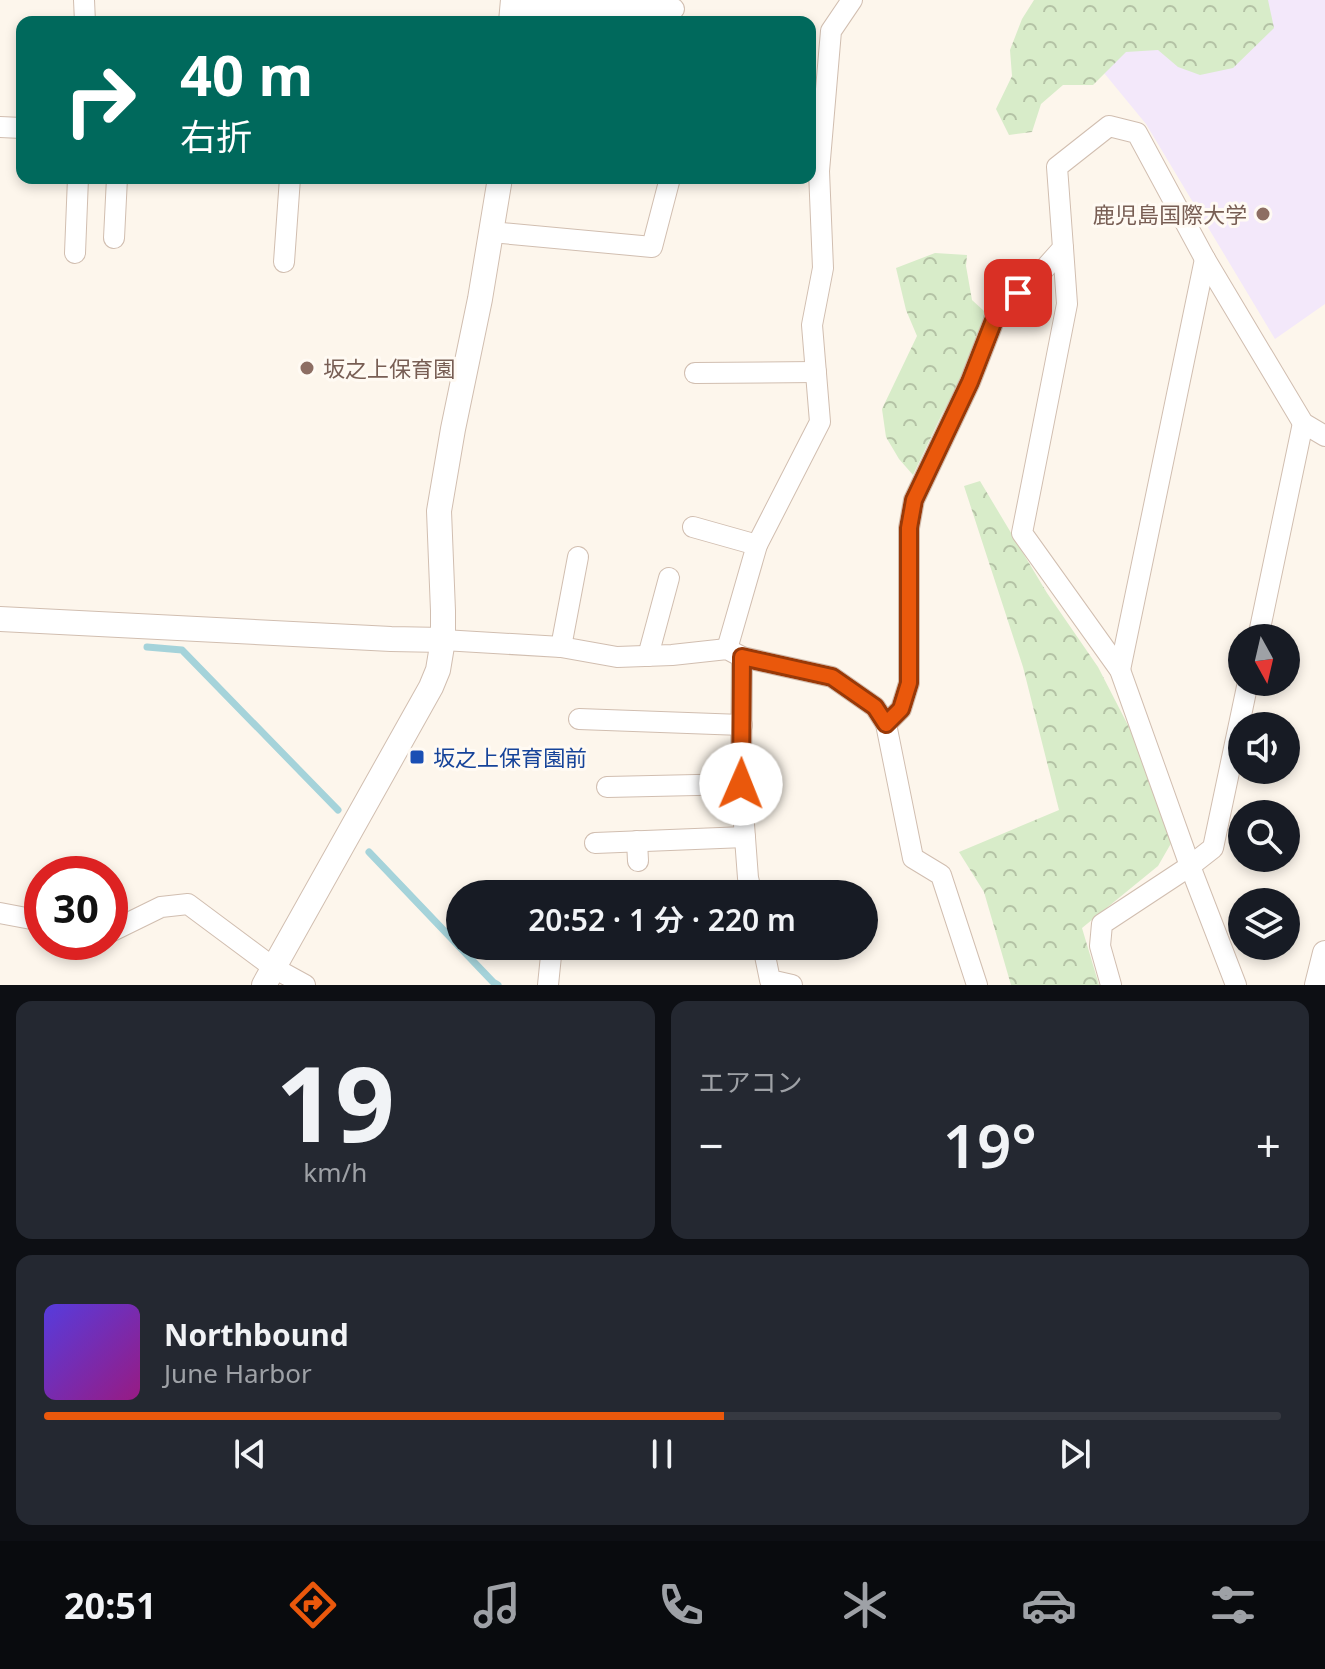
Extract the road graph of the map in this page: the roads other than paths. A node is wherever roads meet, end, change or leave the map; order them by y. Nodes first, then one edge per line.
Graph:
1 (852, 0) edge
2 (674, 9) dead end
3 (512, 10) edge
4 (816, 162) edge
5 (816, 183) edge
6 (78, 184) edge
7 (117, 184) edge
8 (290, 184) edge
9 (499, 184) edge
10 (668, 184) edge
11 (491, 232) junction
12 (114, 238) dead end
13 (1063, 248) junction
14 (75, 253) dead end
15 (1205, 259) junction
16 (284, 262) dead end
17 (816, 372) junction
18 (695, 373) dead end
19 (1303, 423) junction
20 (1325, 436) edge
21 (693, 527) dead end
22 (757, 545) junction
23 (578, 557) dead end
24 (669, 578) dead end
25 (0, 619) edge
26 (1261, 624) edge
27 (443, 640) junction
28 (561, 647) junction
29 (735, 653) junction
30 (648, 656) junction
31 (1120, 670) junction
32 (1245, 696) edge
33 (579, 719) dead end
34 (886, 724) junction
35 (742, 725) junction
36 (741, 784) junction
37 (607, 787) dead end
38 (745, 837) junction
39 (595, 843) dead end
40 (1190, 866) junction
41 (748, 880) edge
42 (0, 913) edge
43 (24, 918) edge
44 (128, 923) edge
45 (1325, 953) edge
46 (551, 960) edge
47 (766, 960) edge
48 (269, 976) edge
49 (305, 985) edge
50 (548, 985) edge
51 (792, 985) edge
52 (977, 985) edge
53 (1111, 985) edge
54 (1236, 985) edge
55 (1317, 985) edge

1 - 4 street
2 - 3 street
5 - 17 street
6 - 14 street
7 - 12 street
8 - 16 street
9 - 11 street
10 - 11 street
11 - 27 street
13 - 15 street
13 - 31 street
13 - 34 street
15 - 19 street
15 - 31 street
17 - 18 street
17 - 22 street
19 - 20 street
19 - 26 street
21 - 22 street
22 - 29 street
23 - 28 street
24 - 30 street
25 - 27 street
27 - 28 street
27 - 48 street
28 - 30 street
29 - 30 street
29 - 34 street
29 - 35 street
31 - 40 street
32 - 40 street
33 - 35 street
34 - 52 street
35 - 36 street
36 - 37 street
36 - 38 street
38 - 39 street
38 - 41 street
40 - 53 street
40 - 54 street
42 - 43 street
44 - 48 street
45 - 55 street
46 - 50 street
47 - 51 street
48 - 49 street

